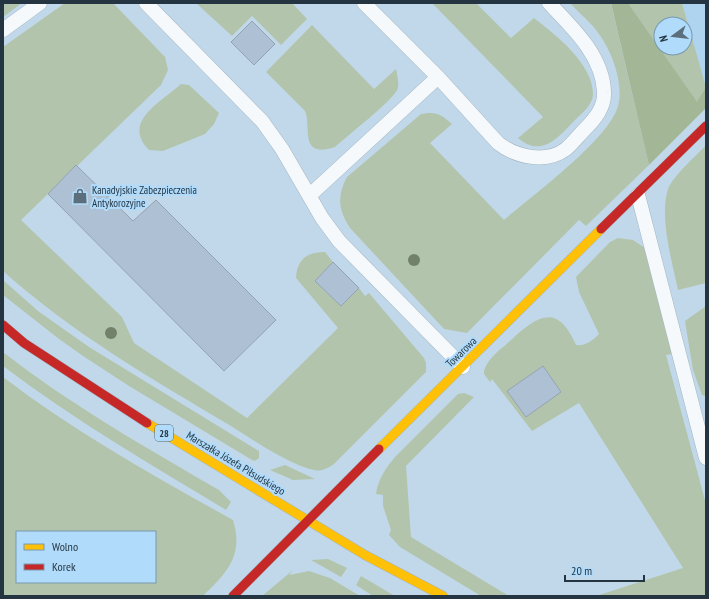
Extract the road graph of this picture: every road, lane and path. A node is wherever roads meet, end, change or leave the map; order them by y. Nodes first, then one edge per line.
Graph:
1 (40, 3) edge
2 (146, 3) edge
3 (364, 3) edge
4 (549, 3) edge
5 (3, 30) edge
6 (438, 78) junction
7 (706, 126) edge
8 (310, 195) junction
9 (638, 195) junction
10 (3, 325) edge
11 (463, 367) junction
12 (706, 458) edge
13 (307, 520) junction
14 (233, 596) edge
15 (443, 596) edge

1 - 5 lane
2 - 8 lane
3 - 6 lane
4 - 6 lane
6 - 8 lane
7 - 9 street, Towarowa
8 - 11 lane
9 - 11 street, Towarowa
9 - 12 lane
10 - 13 street, Marszałka Józefa Piłsudskiego / 28
11 - 13 street, Towarowa
13 - 14 street, Towarowa
13 - 15 street, Marszałka Józefa Piłsudskiego / 28

